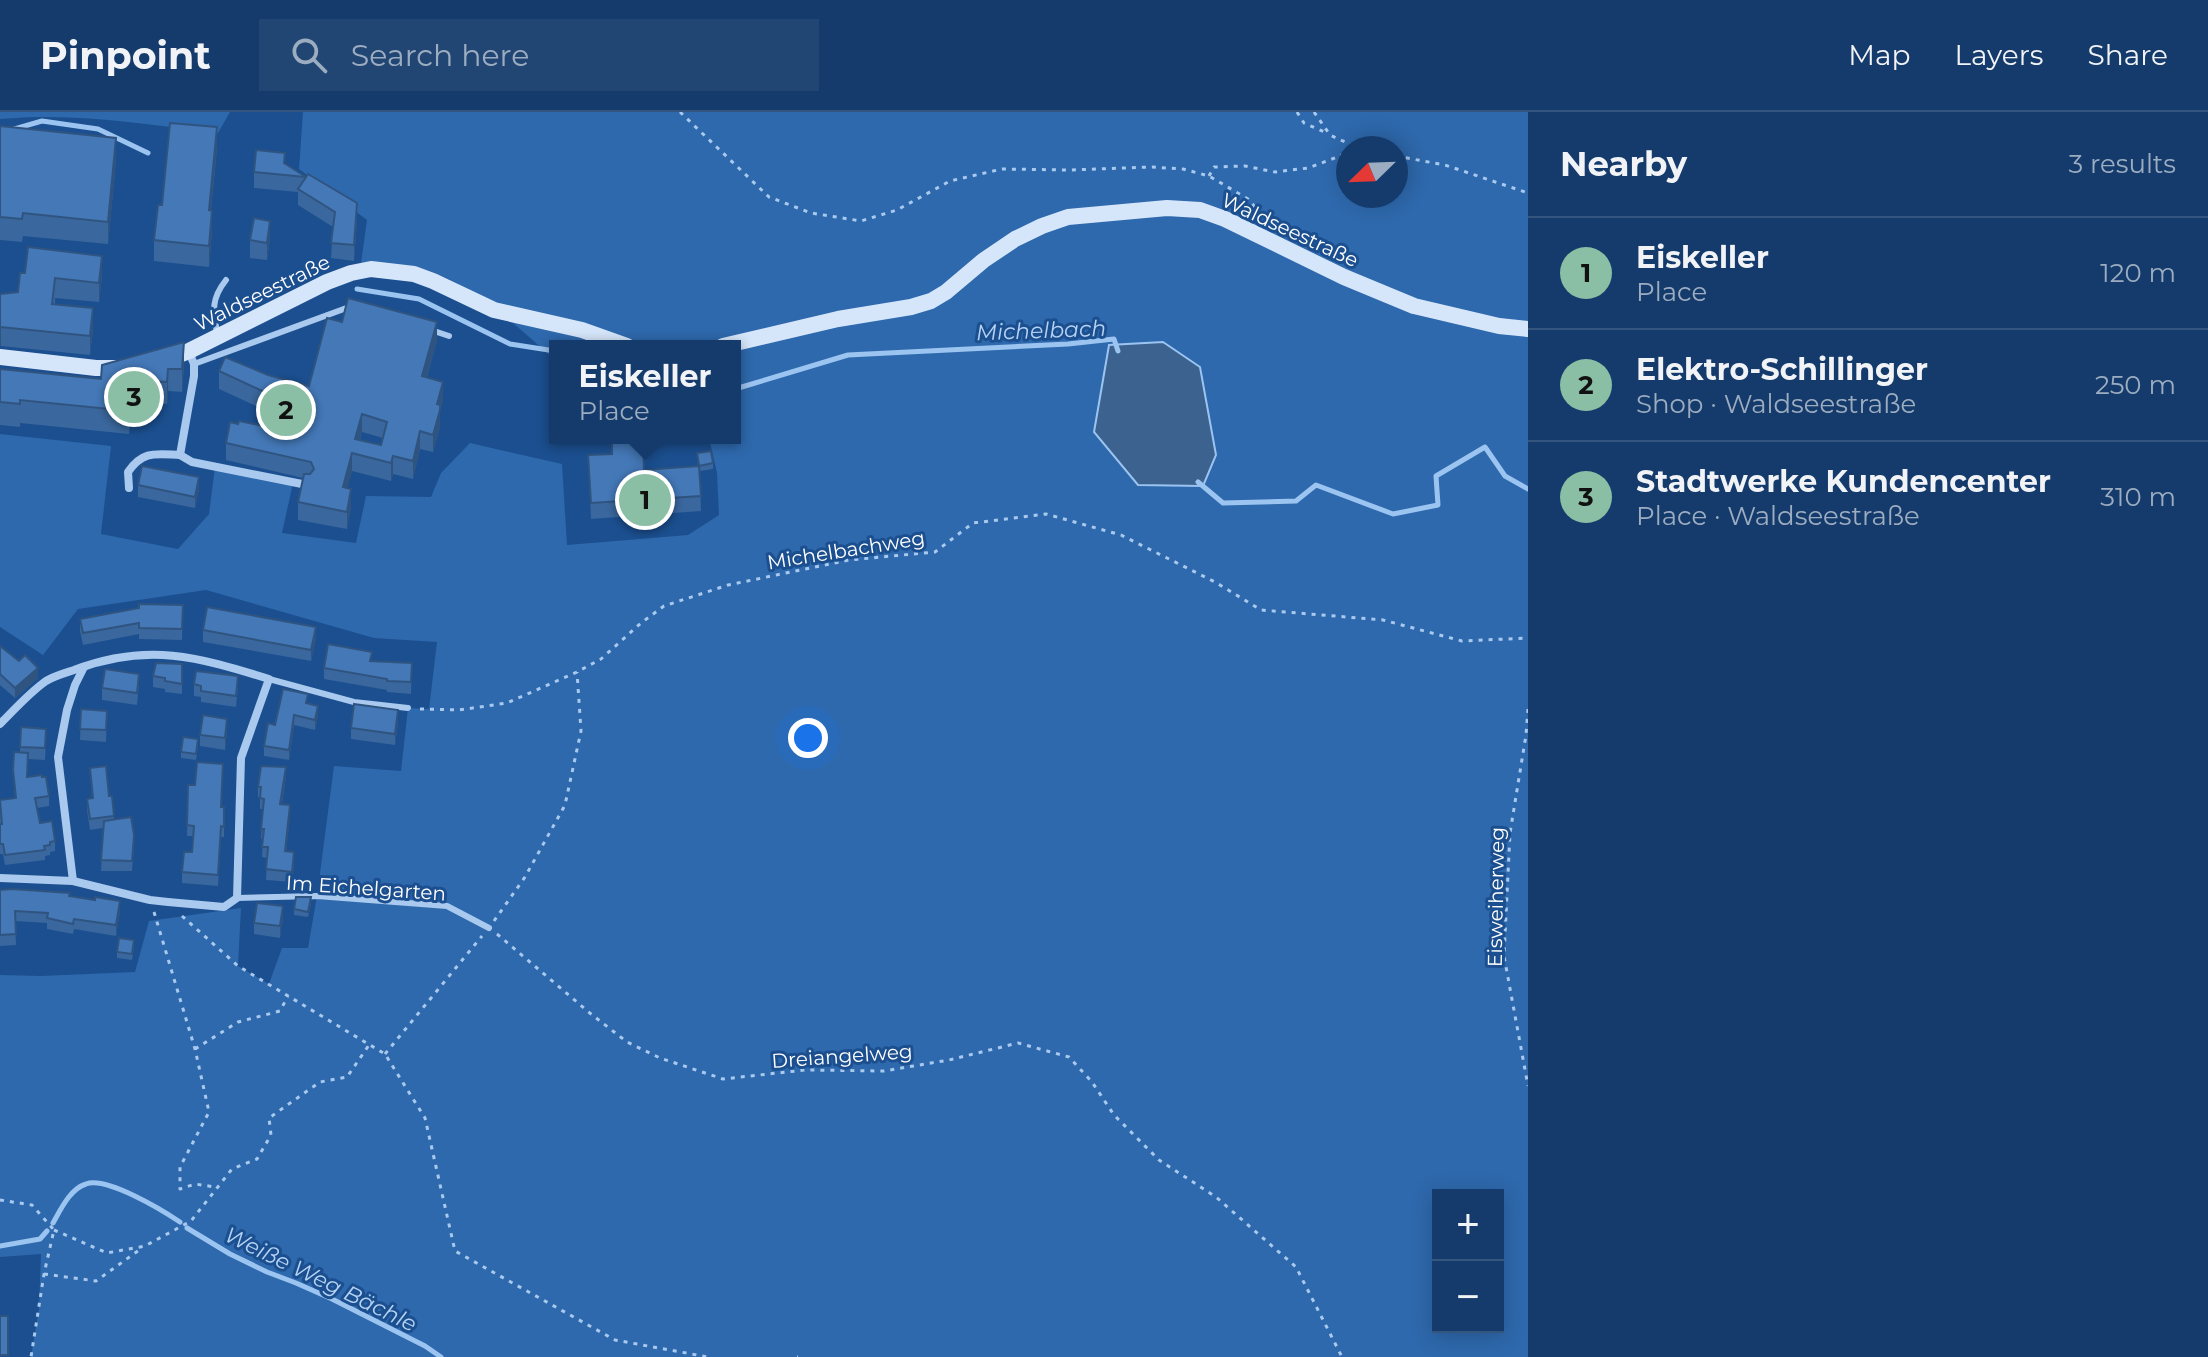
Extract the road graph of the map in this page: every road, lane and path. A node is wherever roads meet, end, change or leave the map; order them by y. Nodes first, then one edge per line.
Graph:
1 (680, 112) edge
2 (1297, 112) edge
3 (1314, 112) edge
4 (1330, 135) junction
5 (1336, 138) edge
6 (1336, 158) edge
7 (1408, 158) edge
8 (1209, 176) junction
9 (1528, 193) edge
10 (1270, 240) junction
11 (226, 280) dead end
12 (366, 308) edge
13 (422, 326) edge
14 (1528, 329) edge
15 (449, 336) dead end
16 (218, 337) junction
17 (610, 340) edge
18 (741, 342) edge
19 (0, 357) edge
20 (192, 358) junction
21 (180, 455) junction
22 (307, 485) edge
23 (129, 488) dead end
24 (1528, 639) edge
25 (84, 666) junction
26 (577, 672) junction
27 (269, 679) junction
28 (408, 708) joint
29 (1528, 709) edge
30 (0, 724) edge
31 (0, 878) edge
32 (73, 881) junction
33 (237, 898) junction
34 (150, 900) junction
35 (168, 902) junction
36 (489, 928) junction
37 (288, 996) junction
38 (369, 1045) junction
39 (195, 1049) junction
40 (385, 1054) junction
41 (1528, 1086) edge
42 (217, 1188) junction
43 (0, 1200) edge
44 (54, 1230) junction
45 (145, 1246) junction
46 (44, 1274) junction
47 (31, 1357) edge
48 (708, 1357) edge
49 (1342, 1357) edge

1 - 8 path
2 - 4 path
3 - 4 path
4 - 5 path
6 - 8 path
7 - 9 path
8 - 10 path
10 - 14 street, Waldseestraße
10 - 18 street, Waldseestraße
11 - 16 lane
12 - 20 lane
13 - 15 lane
16 - 17 street, Waldseestraße
16 - 20 street, Waldseestraße
19 - 20 street, Waldseestraße
20 - 21 street, Waldseestraße
21 - 22 street
21 - 23 street
24 - 26 path, Michelbachweg
25 - 27 street
25 - 30 street
25 - 32 street
26 - 28 path, Michelbachweg
26 - 36 path
27 - 28 lane
27 - 33 street
29 - 41 path, Eisweiherweg
31 - 32 street, Im Eichelgarten
32 - 34 street, Im Eichelgarten
33 - 35 street, Im Eichelgarten
33 - 36 lane, Im Eichelgarten
34 - 35 street, Im Eichelgarten
34 - 39 path
35 - 37 path
36 - 40 path
36 - 49 path, Dreiangelweg
37 - 38 path
37 - 39 path
38 - 40 path
38 - 42 path
39 - 42 path
40 - 48 path
42 - 45 path
43 - 44 path
44 - 45 path
44 - 46 path
45 - 46 path
46 - 47 path

